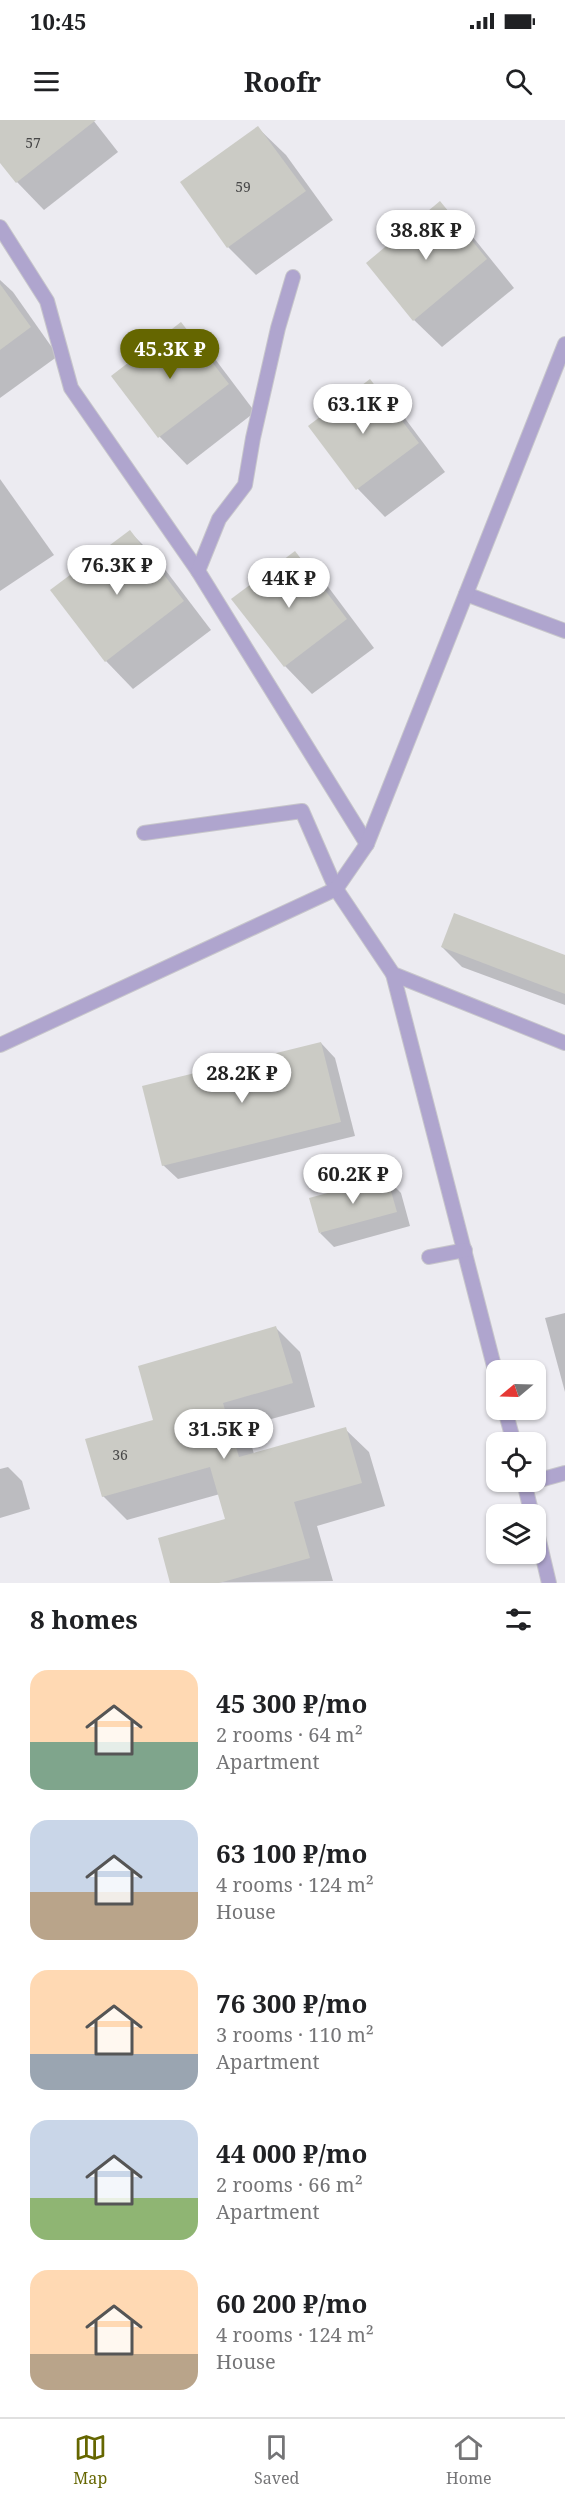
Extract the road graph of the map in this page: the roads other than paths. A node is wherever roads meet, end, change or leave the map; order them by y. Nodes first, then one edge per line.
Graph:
1 (0, 227) edge
2 (293, 277) dead end
3 (565, 344) edge
4 (198, 571) junction
5 (466, 594) junction
6 (565, 631) edge
7 (144, 833) dead end
8 (367, 844) junction
9 (336, 889) junction
10 (393, 974) junction
11 (565, 1043) edge
12 (0, 1045) edge
13 (465, 1250) junction
14 (429, 1257) dead end
15 (492, 1360) edge
16 (565, 1473) edge
17 (546, 1478) edge
18 (545, 1564) edge
19 (549, 1583) edge

1 - 4 lane
2 - 4 lane
3 - 5 lane
4 - 8 lane
5 - 6 lane
5 - 8 lane
7 - 9 lane
8 - 9 lane
9 - 10 lane
9 - 12 lane
10 - 11 lane
10 - 13 lane
13 - 14 lane
13 - 15 lane
16 - 17 lane
18 - 19 lane

